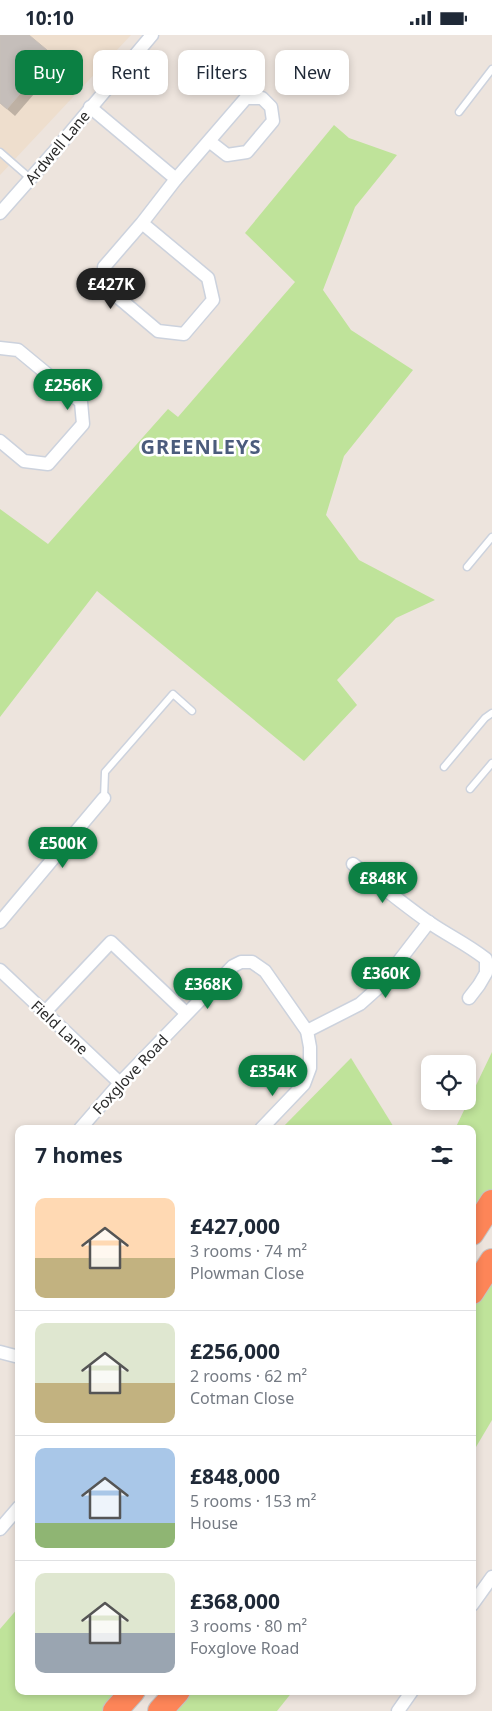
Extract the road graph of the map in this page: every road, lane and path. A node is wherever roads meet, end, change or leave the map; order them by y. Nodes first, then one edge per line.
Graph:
1 (152, 35) edge
2 (492, 69) edge
3 (90, 107) junction
4 (458, 111) dead end
5 (209, 141) junction
6 (0, 152) edge
7 (31, 179) junction
8 (176, 179) junction
9 (0, 213) edge
10 (142, 223) junction
11 (0, 348) edge
12 (0, 441) edge
13 (492, 537) edge
14 (467, 567) dead end
15 (192, 711) dead end
16 (492, 713) edge
17 (492, 763) edge
18 (444, 767) dead end
19 (470, 789) dead end
20 (104, 798) joint
21 (353, 864) dead end
22 (0, 921) edge
23 (429, 922) junction
24 (0, 970) edge
25 (469, 998) dead end
26 (44, 1012) junction
27 (186, 1013) junction
28 (307, 1031) junction
29 (120, 1083) junction
30 (83, 1125) edge
31 (265, 1125) edge
32 (492, 1202) edge
33 (476, 1227) edge
34 (492, 1261) edge
35 (476, 1286) edge
36 (0, 1352) edge
37 (15, 1356) edge
38 (15, 1512) edge
39 (0, 1529) edge
40 (492, 1577) edge
41 (476, 1599) edge
42 (129, 1695) edge
43 (174, 1695) edge
44 (409, 1695) edge
45 (115, 1711) edge
46 (160, 1711) edge
47 (398, 1711) edge

1 - 3 street, Ardwell Lane
2 - 4 lane
3 - 7 street, Ardwell Lane
3 - 8 street
5 - 5 street
5 - 8 street
6 - 7 lane
7 - 9 street, Ardwell Lane
8 - 10 street
10 - 10 street
11 - 12 street
13 - 14 lane
15 - 20 lane
16 - 18 lane
17 - 19 lane
20 - 22 street
21 - 23 street
23 - 25 street
23 - 28 street
24 - 26 street, Field Lane
26 - 27 street
26 - 29 street, Field Lane
27 - 28 street, Foxglove Road
27 - 29 street, Foxglove Road
28 - 31 street, Foxglove Road
29 - 30 street, Foxglove Road
32 - 33 highway
34 - 35 highway
36 - 37 street
38 - 39 street
40 - 41 street
42 - 45 highway
43 - 46 highway
44 - 47 street

